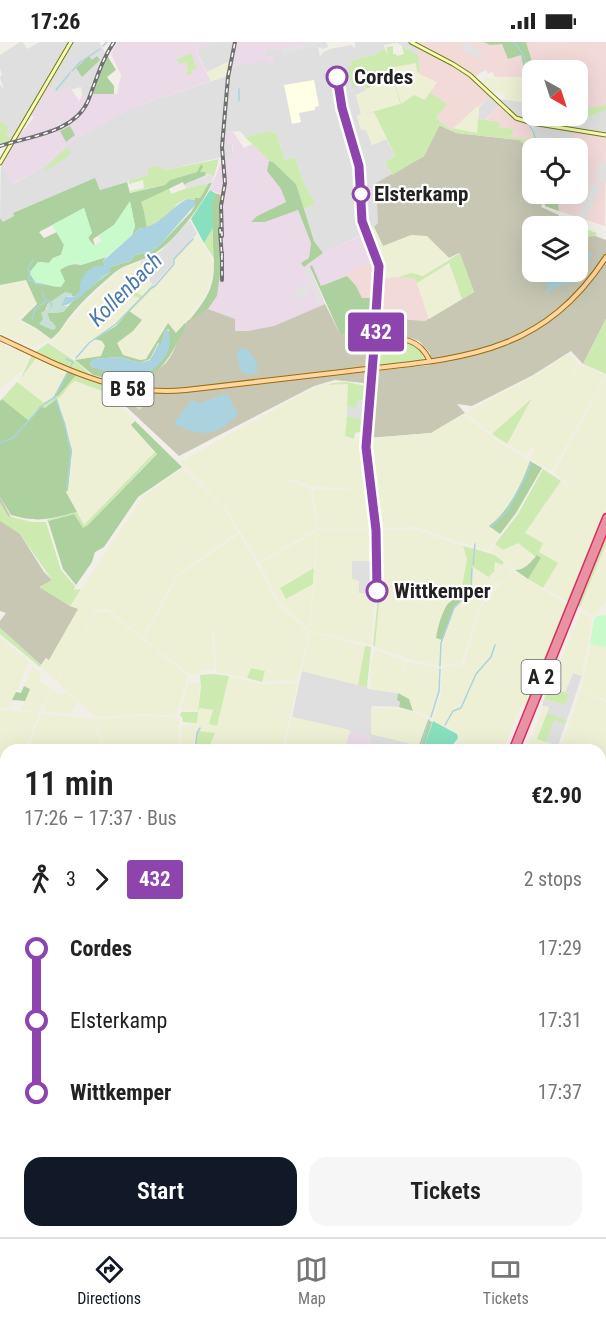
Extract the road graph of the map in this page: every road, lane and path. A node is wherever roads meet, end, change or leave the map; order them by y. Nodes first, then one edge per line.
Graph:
1 (71, 42) edge
2 (411, 42) edge
3 (606, 135) edge
4 (0, 163) edge
5 (606, 257) edge
6 (0, 338) edge
7 (378, 338) dead end
8 (428, 362) junction
9 (606, 517) edge
10 (606, 527) edge
11 (573, 605) junction
12 (516, 744) edge

1 - 4 main road
2 - 3 main road
5 - 8 main road, B 58
6 - 8 main road, B 58
7 - 8 main road
9 - 11 highway, A 2
10 - 11 highway, A 2
11 - 12 highway, A 2

